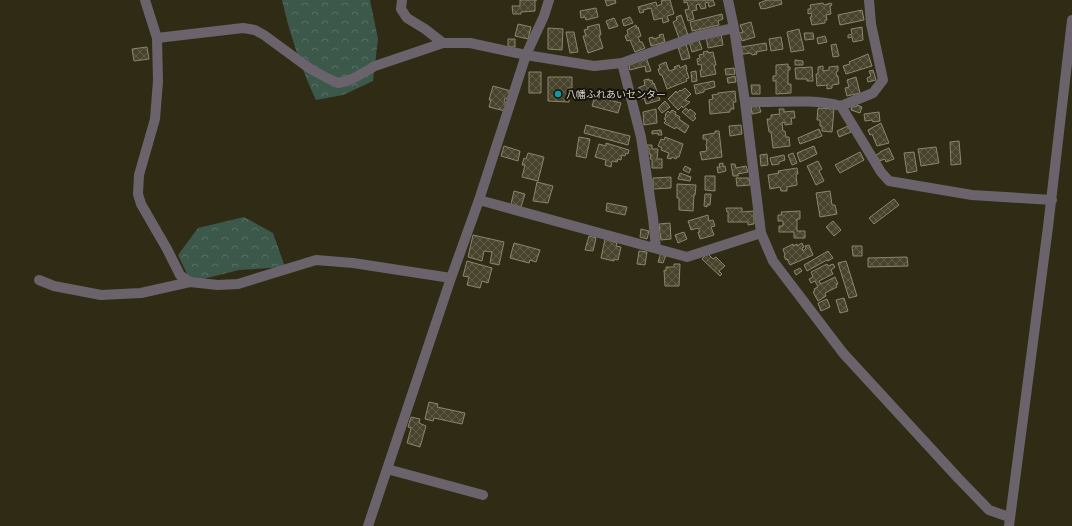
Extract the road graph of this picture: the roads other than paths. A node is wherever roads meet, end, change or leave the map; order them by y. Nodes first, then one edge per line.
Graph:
1 (145, 0) edge
2 (402, 0) edge
3 (549, 0) edge
4 (728, 0) edge
5 (869, 0) edge
6 (1072, 20) edge
7 (734, 28) junction
8 (157, 38) junction
9 (443, 43) junction
10 (526, 55) junction
11 (622, 63) junction
12 (745, 102) junction
13 (841, 106) junction
14 (479, 200) junction
15 (1052, 200) junction
16 (761, 233) junction
17 (656, 248) junction
18 (451, 278) junction
19 (39, 280) dead end
20 (190, 282) junction
21 (387, 469) junction
22 (483, 495) dead end
23 (1009, 521) edge
24 (368, 526) edge

1 - 8 street
2 - 9 street
3 - 10 street
4 - 7 street
5 - 13 street
6 - 15 street
7 - 11 street
7 - 12 street
8 - 9 street
8 - 20 street
9 - 10 street
10 - 11 street
10 - 14 street
11 - 17 street
12 - 13 street
12 - 16 street
13 - 15 street
14 - 17 street
14 - 18 street
15 - 23 street
16 - 17 street
16 - 23 street
18 - 20 street
18 - 21 street
19 - 20 street
21 - 22 street
21 - 24 street

